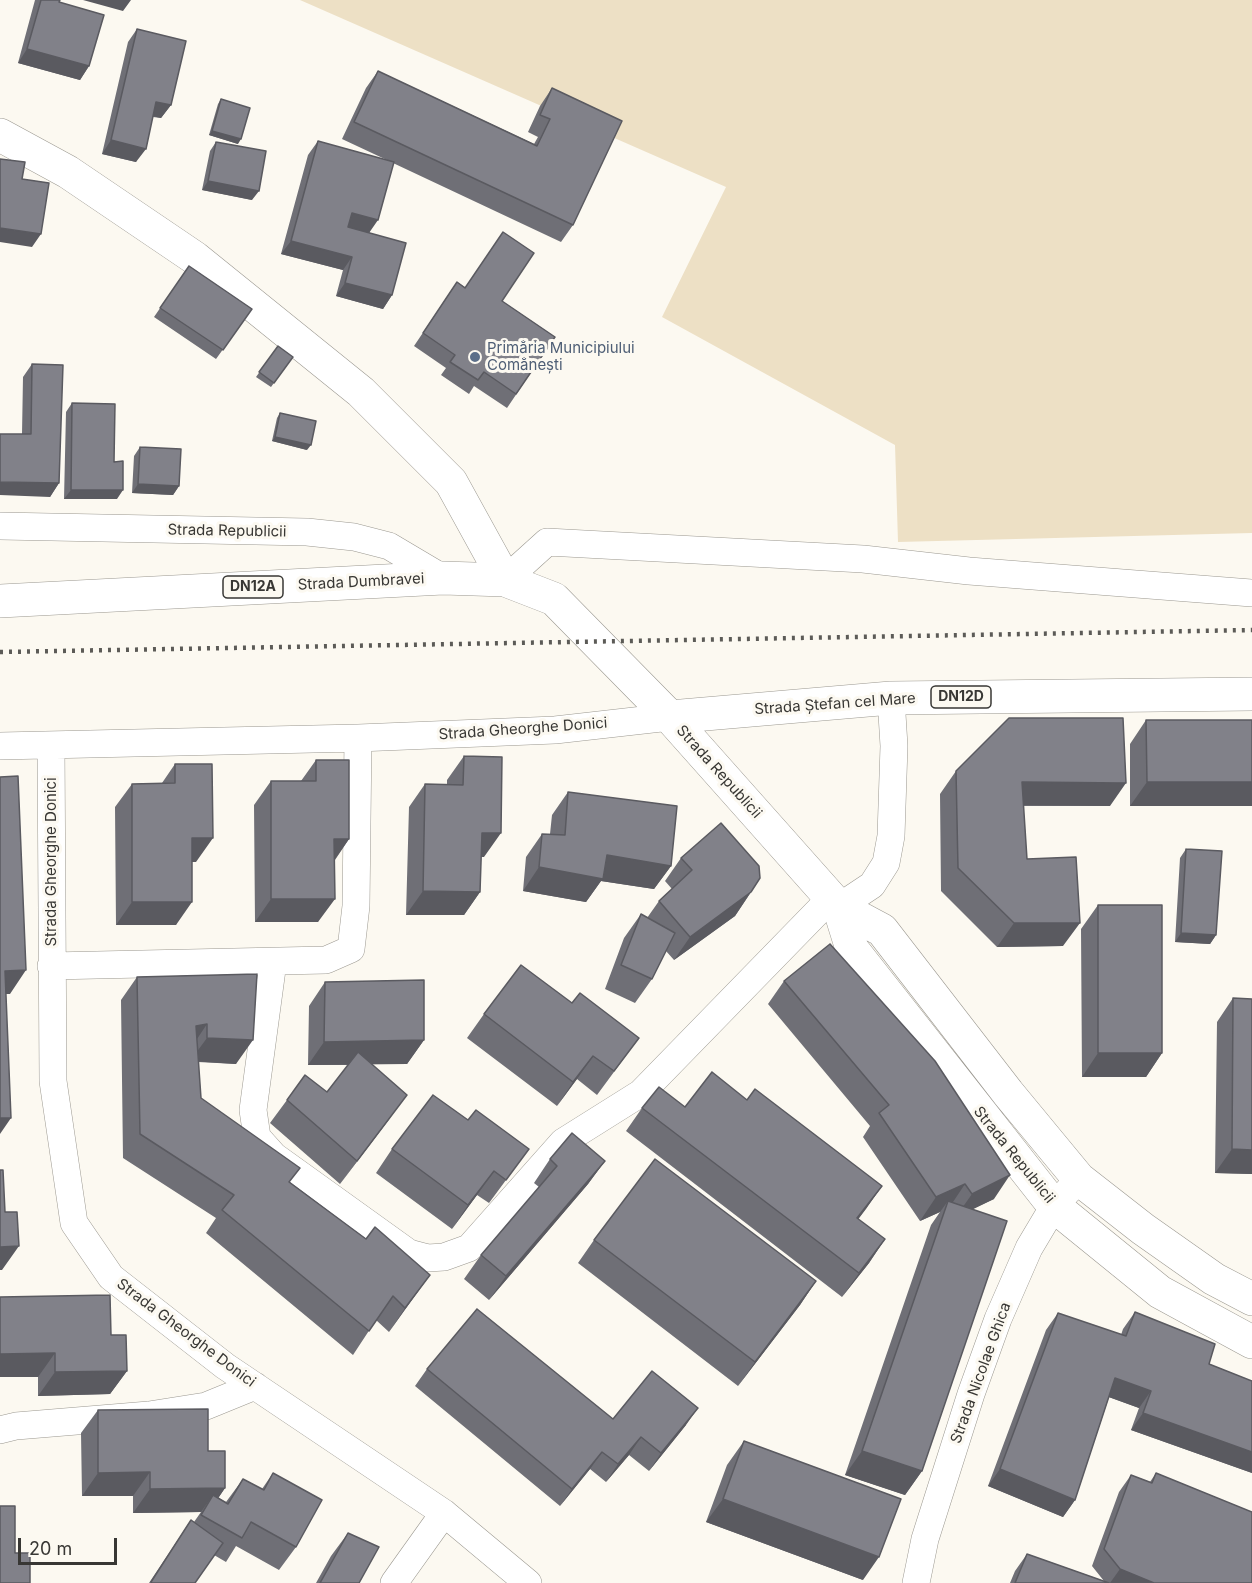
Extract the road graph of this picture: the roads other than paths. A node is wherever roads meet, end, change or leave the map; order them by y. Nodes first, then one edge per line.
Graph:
1 (0, 135) edge
2 (0, 526) edge
3 (443, 578) junction
4 (505, 580) junction
5 (1252, 593) edge
6 (0, 601) edge
7 (1252, 694) edge
8 (891, 698) junction
9 (670, 717) junction
10 (358, 738) junction
11 (51, 745) junction
12 (0, 746) edge
13 (835, 903) junction
14 (273, 962) junction
15 (51, 966) junction
16 (1079, 1179) junction
17 (1054, 1206) junction
18 (1252, 1299) edge
19 (1252, 1342) edge
20 (255, 1386) junction
21 (0, 1430) edge
22 (444, 1513) junction
23 (394, 1583) edge
24 (528, 1583) edge
25 (916, 1583) edge

1 - 4 main road
2 - 3 street, Strada Republicii
3 - 4 main road, Strada Dumbravei / DN12A
3 - 6 main road, Strada Dumbravei / DN12A
4 - 5 street
4 - 9 main road, Strada Dumbravei / DN12A
7 - 8 main road, Strada Ștefan cel Mare / DN12D
8 - 9 main road, Strada Ștefan cel Mare / DN12D
8 - 13 street
9 - 10 street, Strada Gheorghe Donici
9 - 13 main road, Strada Republicii / DN12A
10 - 11 street, Strada Gheorghe Donici
10 - 14 street
11 - 12 street, Strada Gheorghe Donici
11 - 15 street, Strada Gheorghe Donici
13 - 14 street
13 - 16 main road, Strada Republicii / DN12A
13 - 17 main road, Strada Republicii / DN12A
14 - 15 street
15 - 20 street, Strada Gheorghe Donici
16 - 17 street, Strada Nicolae Ghica
16 - 18 main road, Strada Republicii / DN12A
17 - 19 main road, Strada Republicii / DN12A
17 - 25 street, Strada Nicolae Ghica
20 - 21 street
20 - 22 street, Strada Gheorghe Donici
22 - 23 street
22 - 24 street, Strada Gheorghe Donici

